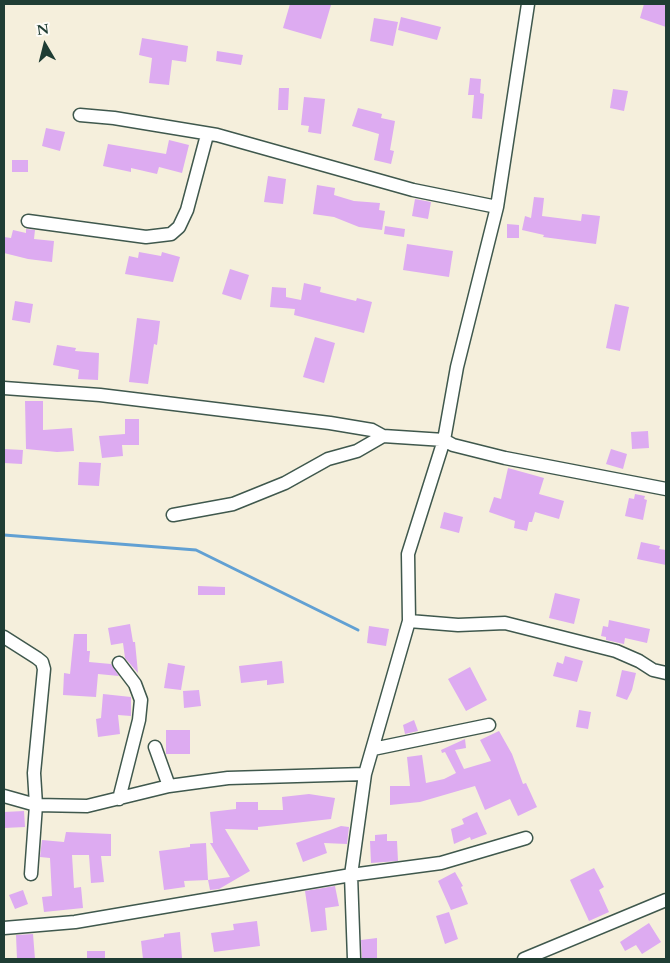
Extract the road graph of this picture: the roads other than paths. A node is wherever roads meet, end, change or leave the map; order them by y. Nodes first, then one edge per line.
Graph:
1 (528, 4) edge
2 (80, 115) dead end
3 (207, 135) junction
4 (497, 207) junction
5 (28, 222) dead end
6 (4, 388) edge
7 (383, 436) junction
8 (444, 440) junction
9 (666, 489) edge
10 (173, 515) dead end
11 (409, 621) junction
12 (4, 638) edge
13 (119, 663) dead end
14 (666, 673) edge
15 (490, 726) dead end
16 (155, 747) dead end
17 (373, 749) junction
18 (365, 774) junction
19 (169, 786) junction
20 (4, 796) edge
21 (119, 799) junction
22 (36, 805) junction
23 (526, 838) dead end
24 (31, 874) dead end
25 (351, 875) junction
26 (666, 900) edge
27 (4, 928) edge
28 (354, 959) edge
29 (524, 959) edge

1 - 4 street
2 - 3 street
3 - 4 street
3 - 5 street
4 - 8 street
6 - 7 street
7 - 8 street
7 - 10 street
8 - 9 street
8 - 11 street
11 - 14 street
11 - 17 street
12 - 22 street
13 - 21 street
15 - 17 street
16 - 19 street
17 - 18 street
18 - 19 street
18 - 25 street
19 - 21 street
20 - 22 street
21 - 22 street
22 - 24 street
23 - 25 street
25 - 27 street
25 - 28 street
26 - 29 street

